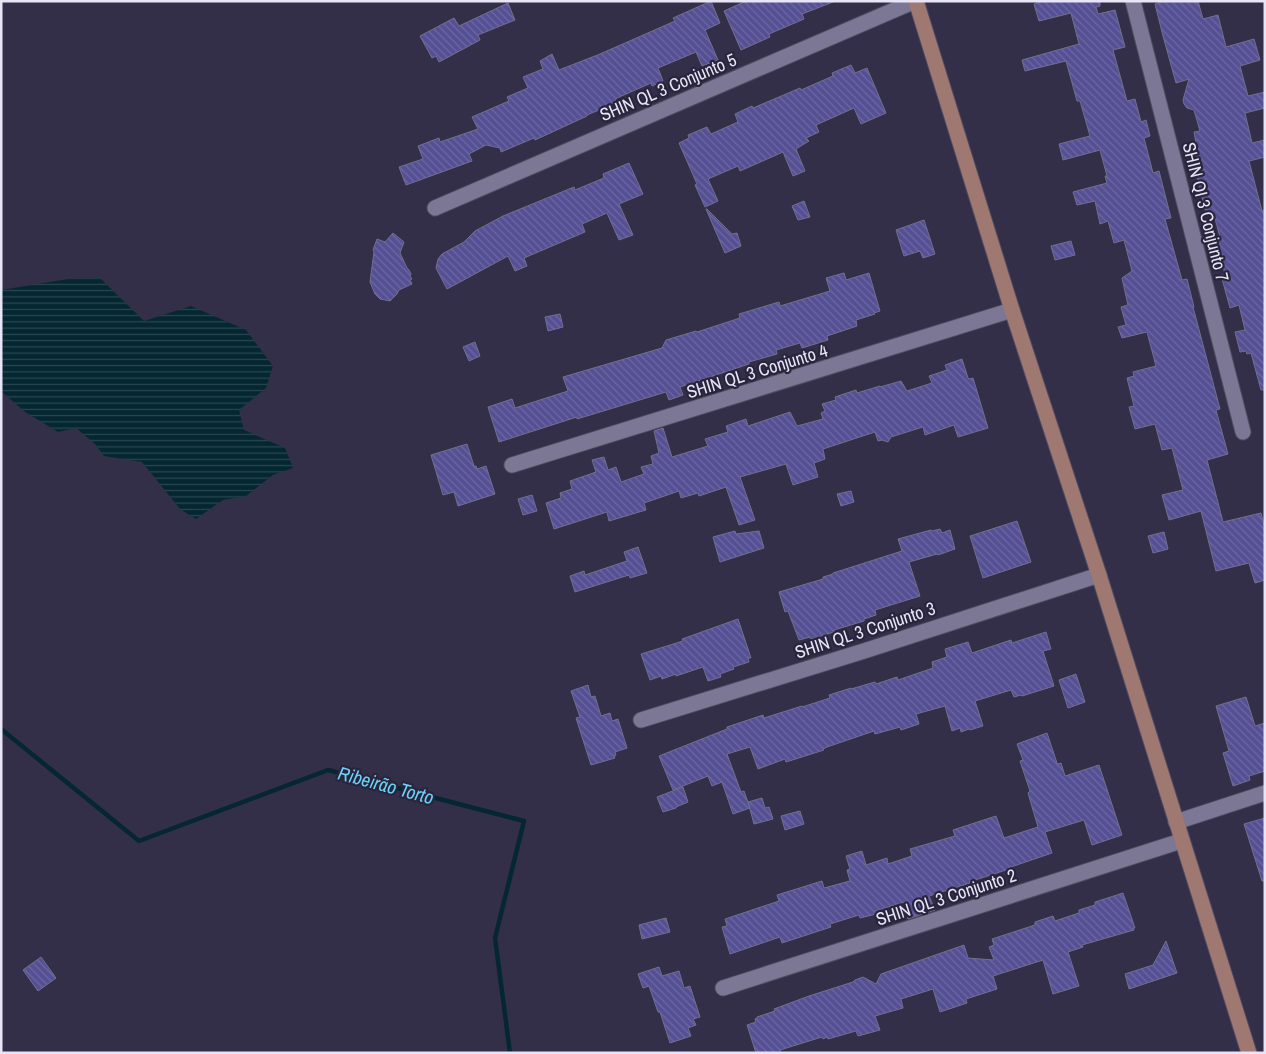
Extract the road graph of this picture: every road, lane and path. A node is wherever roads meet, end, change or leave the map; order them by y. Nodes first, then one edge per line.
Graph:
1 (915, 1) edge
2 (1133, 1) edge
3 (435, 208) dead end
4 (1012, 310) junction
5 (1243, 432) dead end
6 (512, 465) dead end
7 (1099, 575) junction
8 (641, 720) dead end
9 (1265, 793) edge
10 (1176, 822) junction
11 (1182, 841) junction
12 (723, 988) dead end
13 (1249, 1053) edge

1 - 3 street, SHIN QL 3 Conjunto 5
1 - 4 street
2 - 5 street, SHIN QI 3 Conjunto 7
4 - 6 street, SHIN QL 3 Conjunto 4
4 - 7 street
7 - 8 street, SHIN QL 3 Conjunto 3
7 - 10 street
9 - 10 street
10 - 11 street
11 - 12 street, SHIN QL 3 Conjunto 2
11 - 13 street

